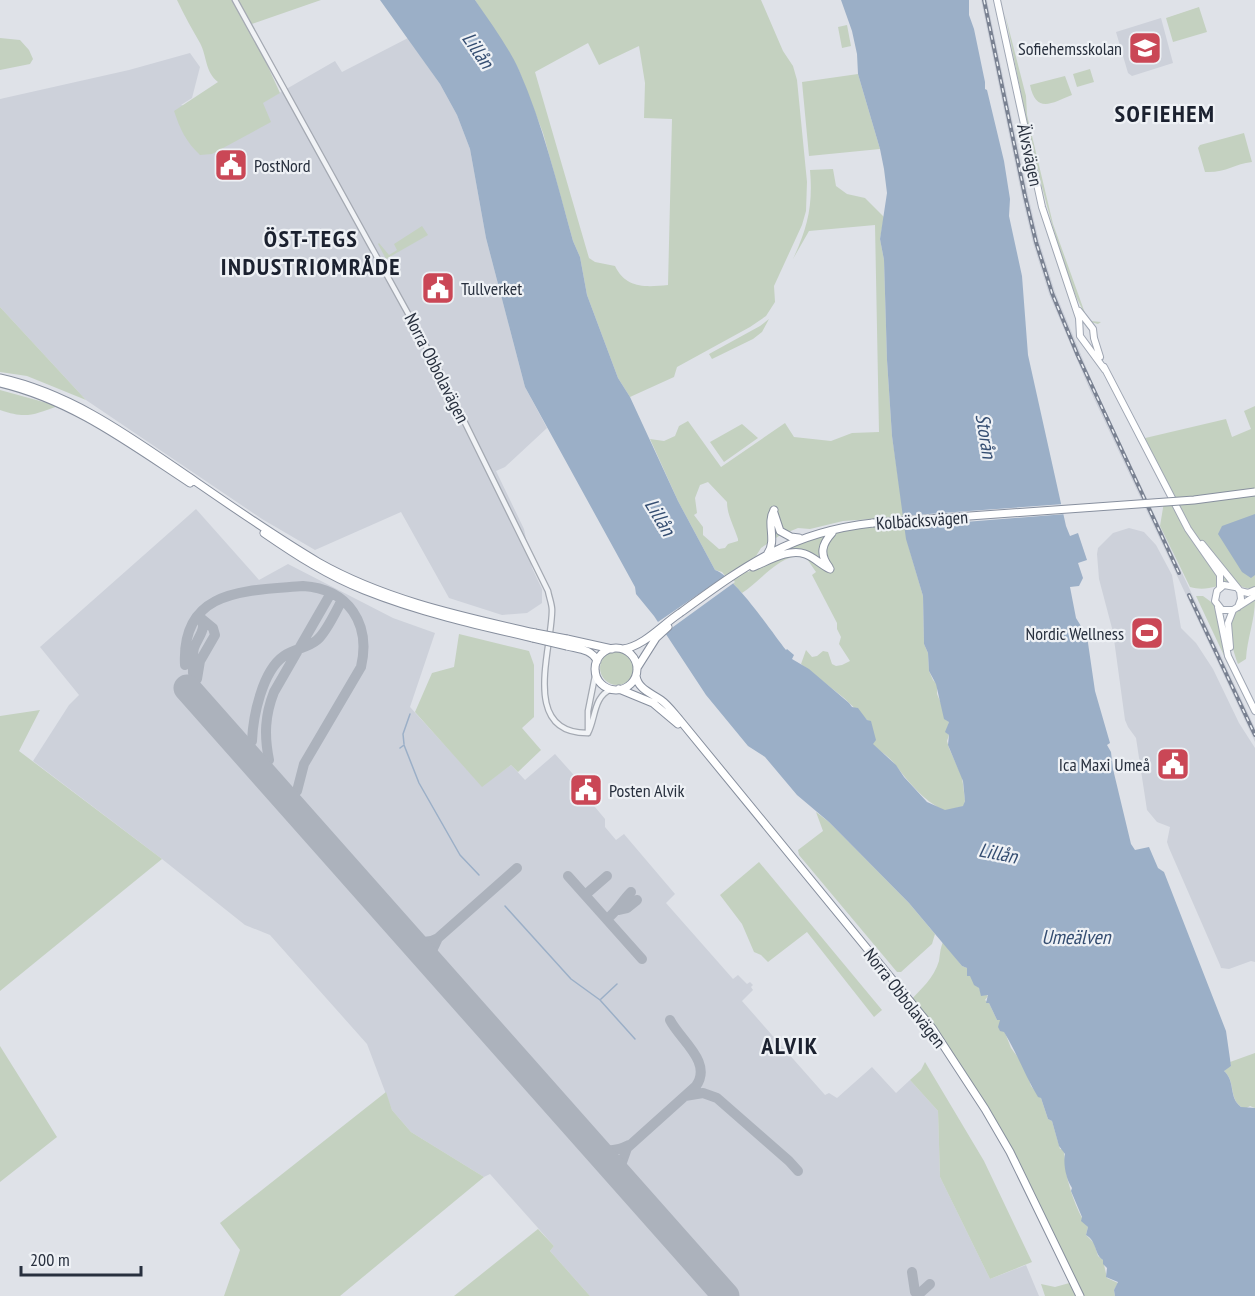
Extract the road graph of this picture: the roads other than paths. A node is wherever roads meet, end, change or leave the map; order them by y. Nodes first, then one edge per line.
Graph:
1 (235, 0) edge
2 (997, 0) edge
3 (1075, 306) junction
4 (1091, 327) junction
5 (1080, 330) junction
6 (1094, 338) junction
7 (1083, 340) junction
8 (1105, 370) junction
9 (0, 378) edge
10 (0, 383) edge
11 (1255, 494) edge
12 (1187, 523) junction
13 (874, 525) junction
14 (832, 533) junction
15 (802, 538) junction
16 (767, 554) junction
17 (748, 569) junction
18 (1220, 587) junction
19 (1238, 589) junction
20 (1255, 590) edge
21 (1255, 596) edge
22 (1218, 607) junction
23 (1235, 608) junction
24 (534, 636) junction
25 (653, 636) junction
26 (567, 643) junction
27 (612, 649) junction
28 (623, 649) junction
29 (597, 661) junction
30 (1232, 662) junction
31 (637, 668) junction
32 (596, 670) junction
33 (636, 676) junction
34 (615, 689) junction
35 (1255, 711) edge
36 (685, 728) junction
37 (588, 732) junction
38 (1080, 1296) edge

1 - 37 street, Norra Obbolavägen
2 - 3 main road, Älvsvägen
3 - 4 main road, Älvsvägen
3 - 5 main road, Älvsvägen
4 - 5 main road
4 - 6 main road
5 - 7 main road
6 - 7 main road
6 - 8 main road
7 - 8 main road
8 - 12 main road
9 - 24 highway
10 - 24 highway
11 - 13 highway, Kolbäcksvägen, bridge
12 - 18 main road
12 - 19 main road
13 - 14 highway, Kolbäcksvägen
13 - 15 highway, Kolbäcksvägen
14 - 17 highway, Kolbäcksvägen
14 - 17 highway
15 - 16 highway, Kolbäcksvägen
15 - 16 highway
16 - 17 highway, Kolbäcksvägen
17 - 25 highway, Kolbäcksvägen
18 - 19 main road
18 - 22 main road
19 - 20 main road
19 - 23 main road
21 - 23 main road
22 - 23 main road
22 - 30 main road
23 - 30 main road
24 - 26 highway, bridge
25 - 28 highway, Kolbäcksvägen
25 - 31 highway, Kolbäcksvägen
26 - 27 highway
26 - 29 highway
27 - 28 highway
27 - 29 highway
28 - 31 highway
29 - 32 highway
30 - 35 main road
31 - 33 highway
32 - 34 highway
32 - 37 street
33 - 34 highway
33 - 36 highway, Norra Obbolavägen
34 - 36 highway, Norra Obbolavägen
34 - 37 street
36 - 38 highway, Norra Obbolavägen

